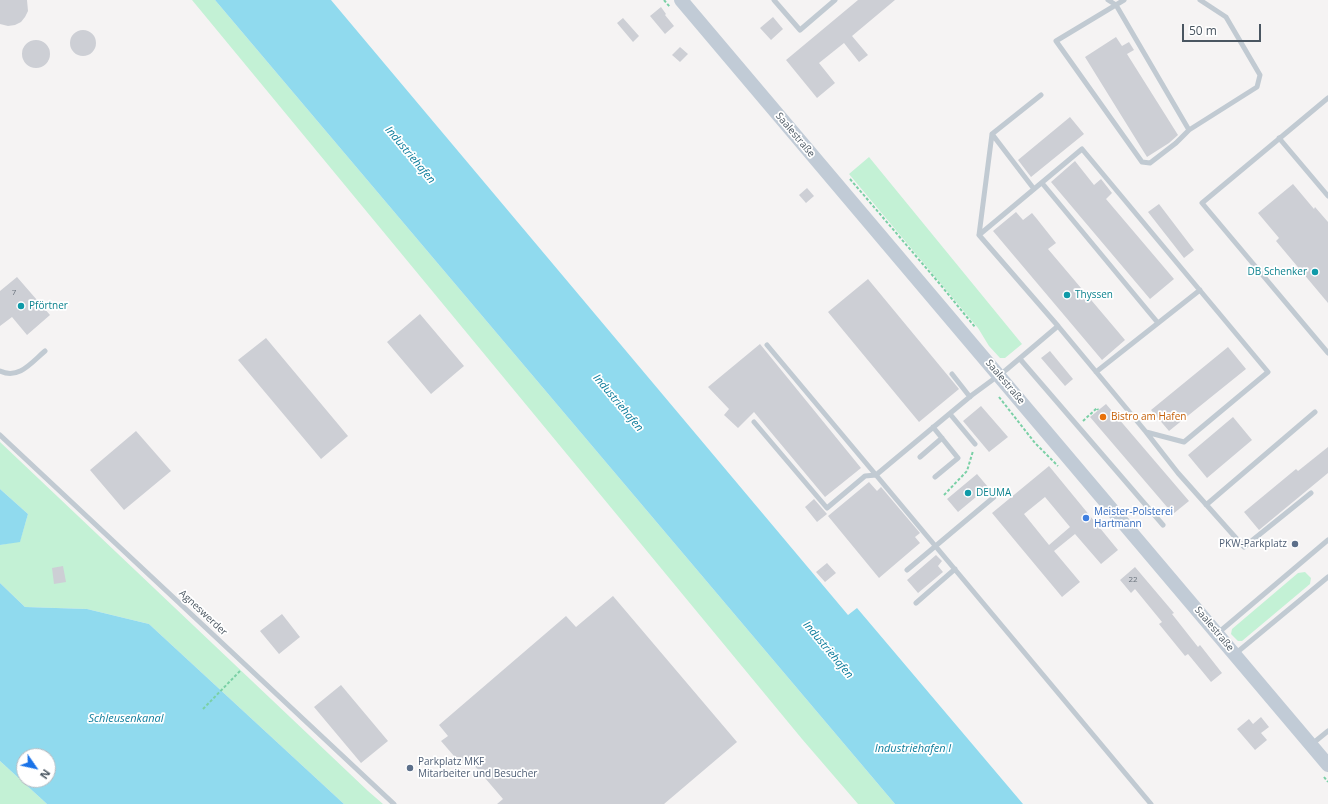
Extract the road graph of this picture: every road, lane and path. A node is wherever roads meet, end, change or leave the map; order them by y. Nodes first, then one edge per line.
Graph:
1 (681, 0) edge
2 (774, 0) edge
3 (835, 0) edge
4 (1108, 0) edge
5 (1124, 0) edge
6 (1200, 0) edge
7 (1116, 5) junction
8 (1041, 95) dead end
9 (1328, 98) edge
10 (1189, 130) junction
11 (992, 134) junction
12 (1279, 138) junction
13 (1042, 183) junction
14 (1034, 189) junction
15 (1328, 196) edge
16 (979, 235) junction
17 (1200, 290) junction
18 (1158, 323) junction
19 (1058, 326) junction
20 (767, 345) dead end
21 (45, 351) dead end
22 (1328, 353) edge
23 (1020, 359) junction
24 (0, 371) edge
25 (1096, 372) junction
26 (952, 374) dead end
27 (1000, 376) junction
28 (970, 396) junction
29 (1098, 410) dead end
30 (1315, 412) dead end
31 (950, 414) junction
32 (754, 422) dead end
33 (1077, 425) junction
34 (933, 427) junction
35 (1146, 432) junction
36 (0, 435) edge
37 (942, 438) junction
38 (975, 444) joint
39 (920, 457) dead end
40 (876, 475) junction
41 (935, 478) dead end
42 (1311, 493) dead end
43 (944, 495) dead end
44 (994, 497) dead end
45 (1206, 505) junction
46 (1163, 525) dead end
47 (1328, 540) edge
48 (936, 547) junction
49 (955, 569) junction
50 (908, 570) dead end
51 (1328, 577) edge
52 (916, 603) dead end
53 (1217, 633) junction
54 (1235, 654) junction
55 (245, 665) junction
56 (203, 709) dead end
57 (1328, 731) edge
58 (1312, 745) junction
59 (1328, 765) edge
60 (394, 804) edge
61 (1151, 804) edge

1 - 27 main road, Saalestraße
2 - 3 lane
4 - 7 lane
5 - 7 lane
6 - 10 lane
7 - 10 lane
7 - 10 lane
8 - 11 lane
9 - 12 lane
11 - 14 lane
11 - 16 lane
12 - 15 lane
12 - 22 lane
13 - 14 lane
13 - 17 lane
13 - 18 lane
14 - 16 lane
16 - 19 lane
17 - 18 lane
17 - 35 lane
18 - 25 lane
19 - 23 lane
19 - 25 lane
20 - 40 lane
21 - 24 lane
23 - 27 lane
23 - 33 lane
25 - 35 lane
26 - 28 lane
27 - 28 lane
27 - 53 main road, Saalestraße
28 - 31 lane
29 - 33 path
30 - 45 lane
31 - 34 lane
31 - 38 lane
32 - 40 lane
33 - 46 lane
34 - 37 lane
34 - 40 lane
35 - 45 lane
36 - 55 lane, Agneswerder
37 - 39 lane
37 - 41 lane
38 - 43 path
40 - 48 lane
42 - 45 lane
44 - 48 lane
47 - 53 lane
48 - 49 lane
48 - 50 lane
49 - 52 lane
49 - 61 lane
51 - 54 lane
53 - 54 main road, Saalestraße
54 - 58 main road, Saalestraße
55 - 56 path
55 - 60 lane, Agneswerder
57 - 58 lane
58 - 59 main road, Saalestraße

